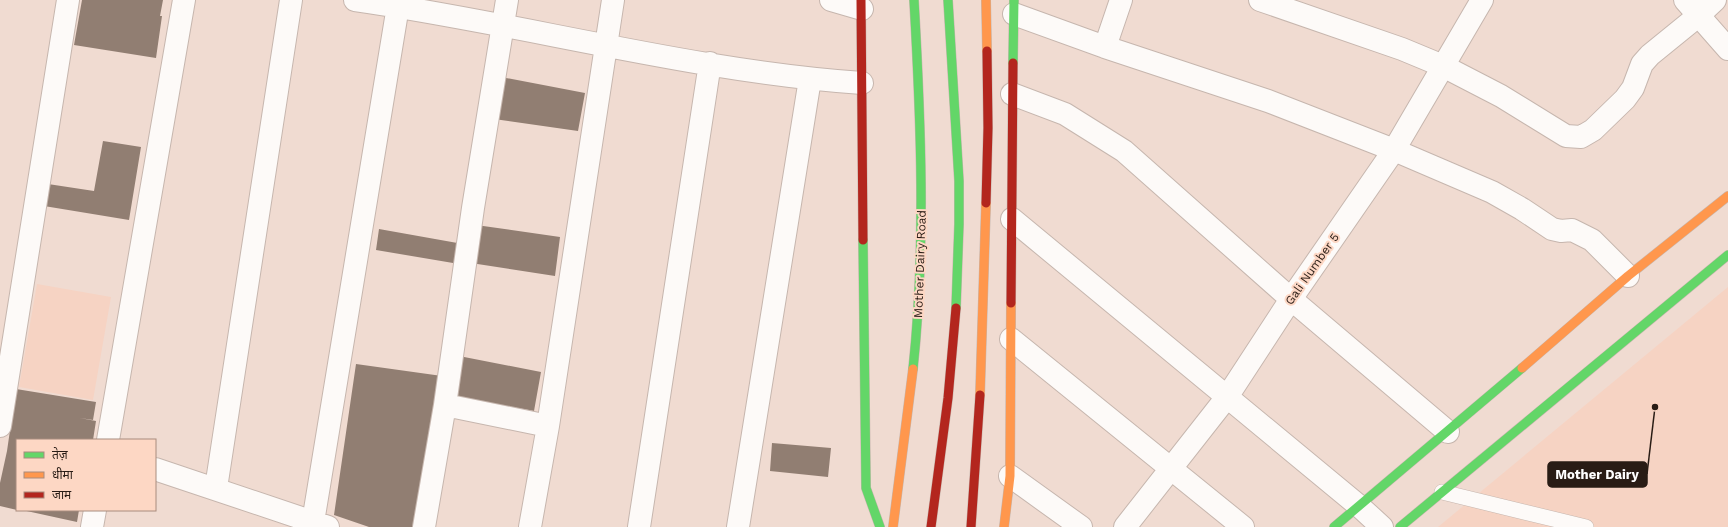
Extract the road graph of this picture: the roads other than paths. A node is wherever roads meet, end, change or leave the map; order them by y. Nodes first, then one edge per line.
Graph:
1 (68, 0) edge
2 (184, 0) edge
3 (291, 0) edge
4 (355, 0) edge
5 (507, 0) edge
6 (614, 0) edge
7 (831, 0) edge
8 (914, 0) edge
9 (948, 0) edge
10 (986, 0) edge
11 (1121, 0) edge
12 (1260, 0) edge
13 (1482, 0) edge
14 (1715, 0) edge
15 (398, 3) edge
16 (862, 4) edge
17 (1014, 7) edge
18 (1692, 8) edge
19 (503, 26) junction
20 (608, 46) junction
21 (1105, 47) junction
22 (1728, 49) edge
23 (710, 63) junction
24 (1443, 66) junction
25 (810, 79) junction
26 (862, 83) junction
27 (1012, 94) junction
28 (1394, 150) junction
29 (1728, 196) edge
30 (1012, 219) junction
31 (1728, 255) edge
32 (1628, 276) junction
33 (1291, 299) junction
34 (1011, 339) junction
35 (1227, 397) junction
36 (444, 405) junction
37 (0, 426) edge
38 (548, 426) junction
39 (1448, 432) junction
40 (108, 439) edge
41 (156, 468) edge
42 (1171, 468) junction
43 (1010, 476) junction
44 (216, 488) junction
45 (1442, 492) junction
46 (1359, 506) junction
47 (96, 511) edge
48 (320, 524) edge
49 (92, 527) edge
50 (424, 527) edge
51 (530, 527) edge
52 (639, 527) edge
53 (738, 527) edge
54 (880, 527) edge
55 (893, 527) edge
56 (931, 527) edge
57 (971, 527) edge
58 (1004, 527) edge
59 (1081, 527) edge
60 (1125, 527) edge
61 (1243, 527) edge
62 (1334, 527) edge
63 (1382, 527) edge
64 (1400, 527) edge
65 (1586, 527) edge

1 - 37 street
2 - 40 street
3 - 44 street
4 - 15 street
5 - 19 street
6 - 20 street
7 - 16 street
8 - 55 main road, Mother Dairy Road
9 - 56 main road
10 - 57 main road
11 - 21 street
12 - 24 street
13 - 24 street, Gali Number 5
14 - 18 street
15 - 19 street
15 - 48 street
16 - 26 main road
17 - 21 street
17 - 27 main road
18 - 22 street
18 - 24 street
19 - 20 street
19 - 36 street
20 - 23 street
20 - 38 street
21 - 28 street
23 - 25 street
23 - 52 street
24 - 28 street, Gali Number 5
25 - 26 street
25 - 53 street
26 - 54 main road
27 - 30 main road
27 - 33 street
28 - 32 street
28 - 33 street, Gali Number 5
29 - 32 main road
30 - 34 main road
30 - 35 street
31 - 45 main road
32 - 39 main road
33 - 35 street, Gali Number 5
33 - 39 street
34 - 42 street
34 - 43 main road
35 - 42 street, Gali Number 5
35 - 46 street
36 - 38 street
36 - 50 street
38 - 51 street
39 - 46 main road
41 - 44 street
42 - 60 street, Gali Number 5
42 - 61 street
43 - 58 main road
43 - 59 street
44 - 48 street
45 - 64 main road
45 - 65 lane
46 - 62 main road
46 - 63 street
47 - 49 street

